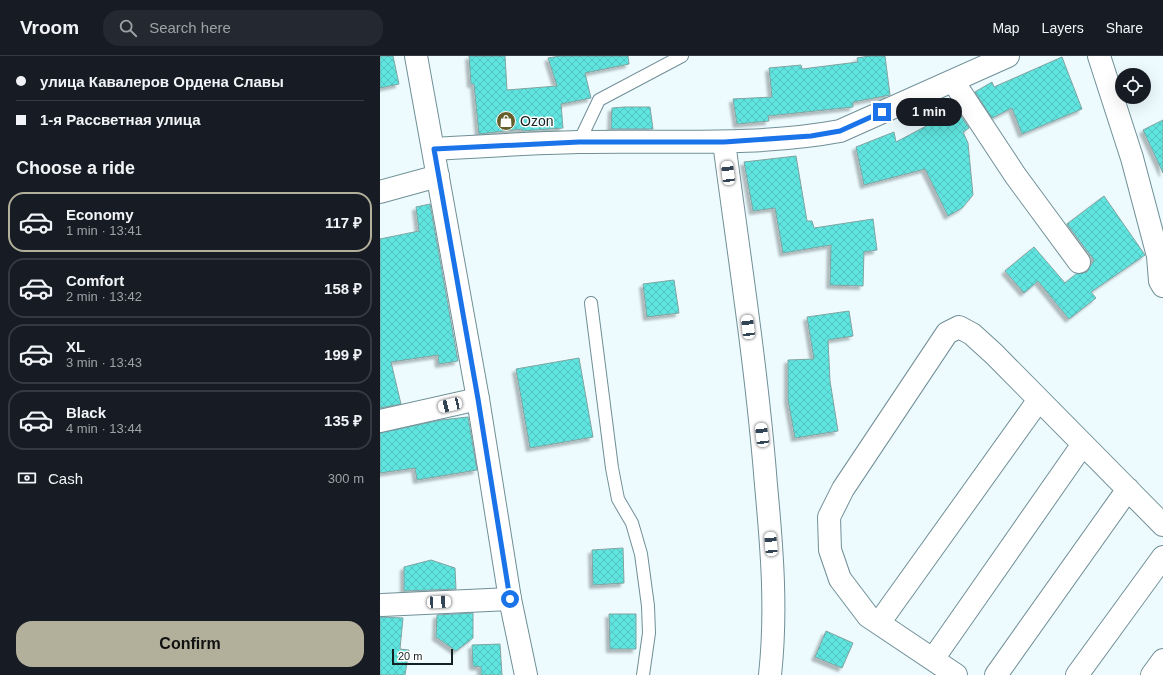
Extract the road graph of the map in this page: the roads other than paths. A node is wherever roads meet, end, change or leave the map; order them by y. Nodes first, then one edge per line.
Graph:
1 (416, 56) edge
2 (682, 56) edge
3 (1008, 56) edge
4 (1099, 56) edge
5 (954, 82) junction
6 (579, 142) junction
7 (724, 142) junction
8 (434, 149) junction
9 (438, 176) junction
10 (380, 192) edge
11 (1079, 262) dead end
12 (1162, 282) edge
13 (591, 303) dead end
14 (478, 399) junction
15 (1038, 401) junction
16 (380, 421) edge
17 (1083, 444) junction
18 (1128, 489) junction
19 (1163, 525) edge
20 (1163, 557) edge
21 (510, 599) junction
22 (382, 605) dead end
23 (879, 623) junction
24 (933, 659) junction
25 (1163, 660) edge
26 (526, 675) edge
27 (643, 675) edge
28 (770, 675) edge
29 (956, 675) edge
30 (996, 675) edge
31 (1077, 675) edge
32 (1152, 675) edge

1 - 8 street
2 - 6 lane
3 - 5 street
4 - 12 street
5 - 7 street
5 - 11 street
6 - 7 street
6 - 8 street
7 - 28 street
8 - 9 street
9 - 10 street
9 - 14 street
13 - 27 lane
14 - 16 street
14 - 21 street
15 - 17 street
15 - 23 street
15 - 23 street
17 - 18 street
17 - 24 street
18 - 19 street
18 - 30 street
20 - 31 street
21 - 22 street
21 - 26 street
23 - 24 street
24 - 29 street
25 - 32 street

